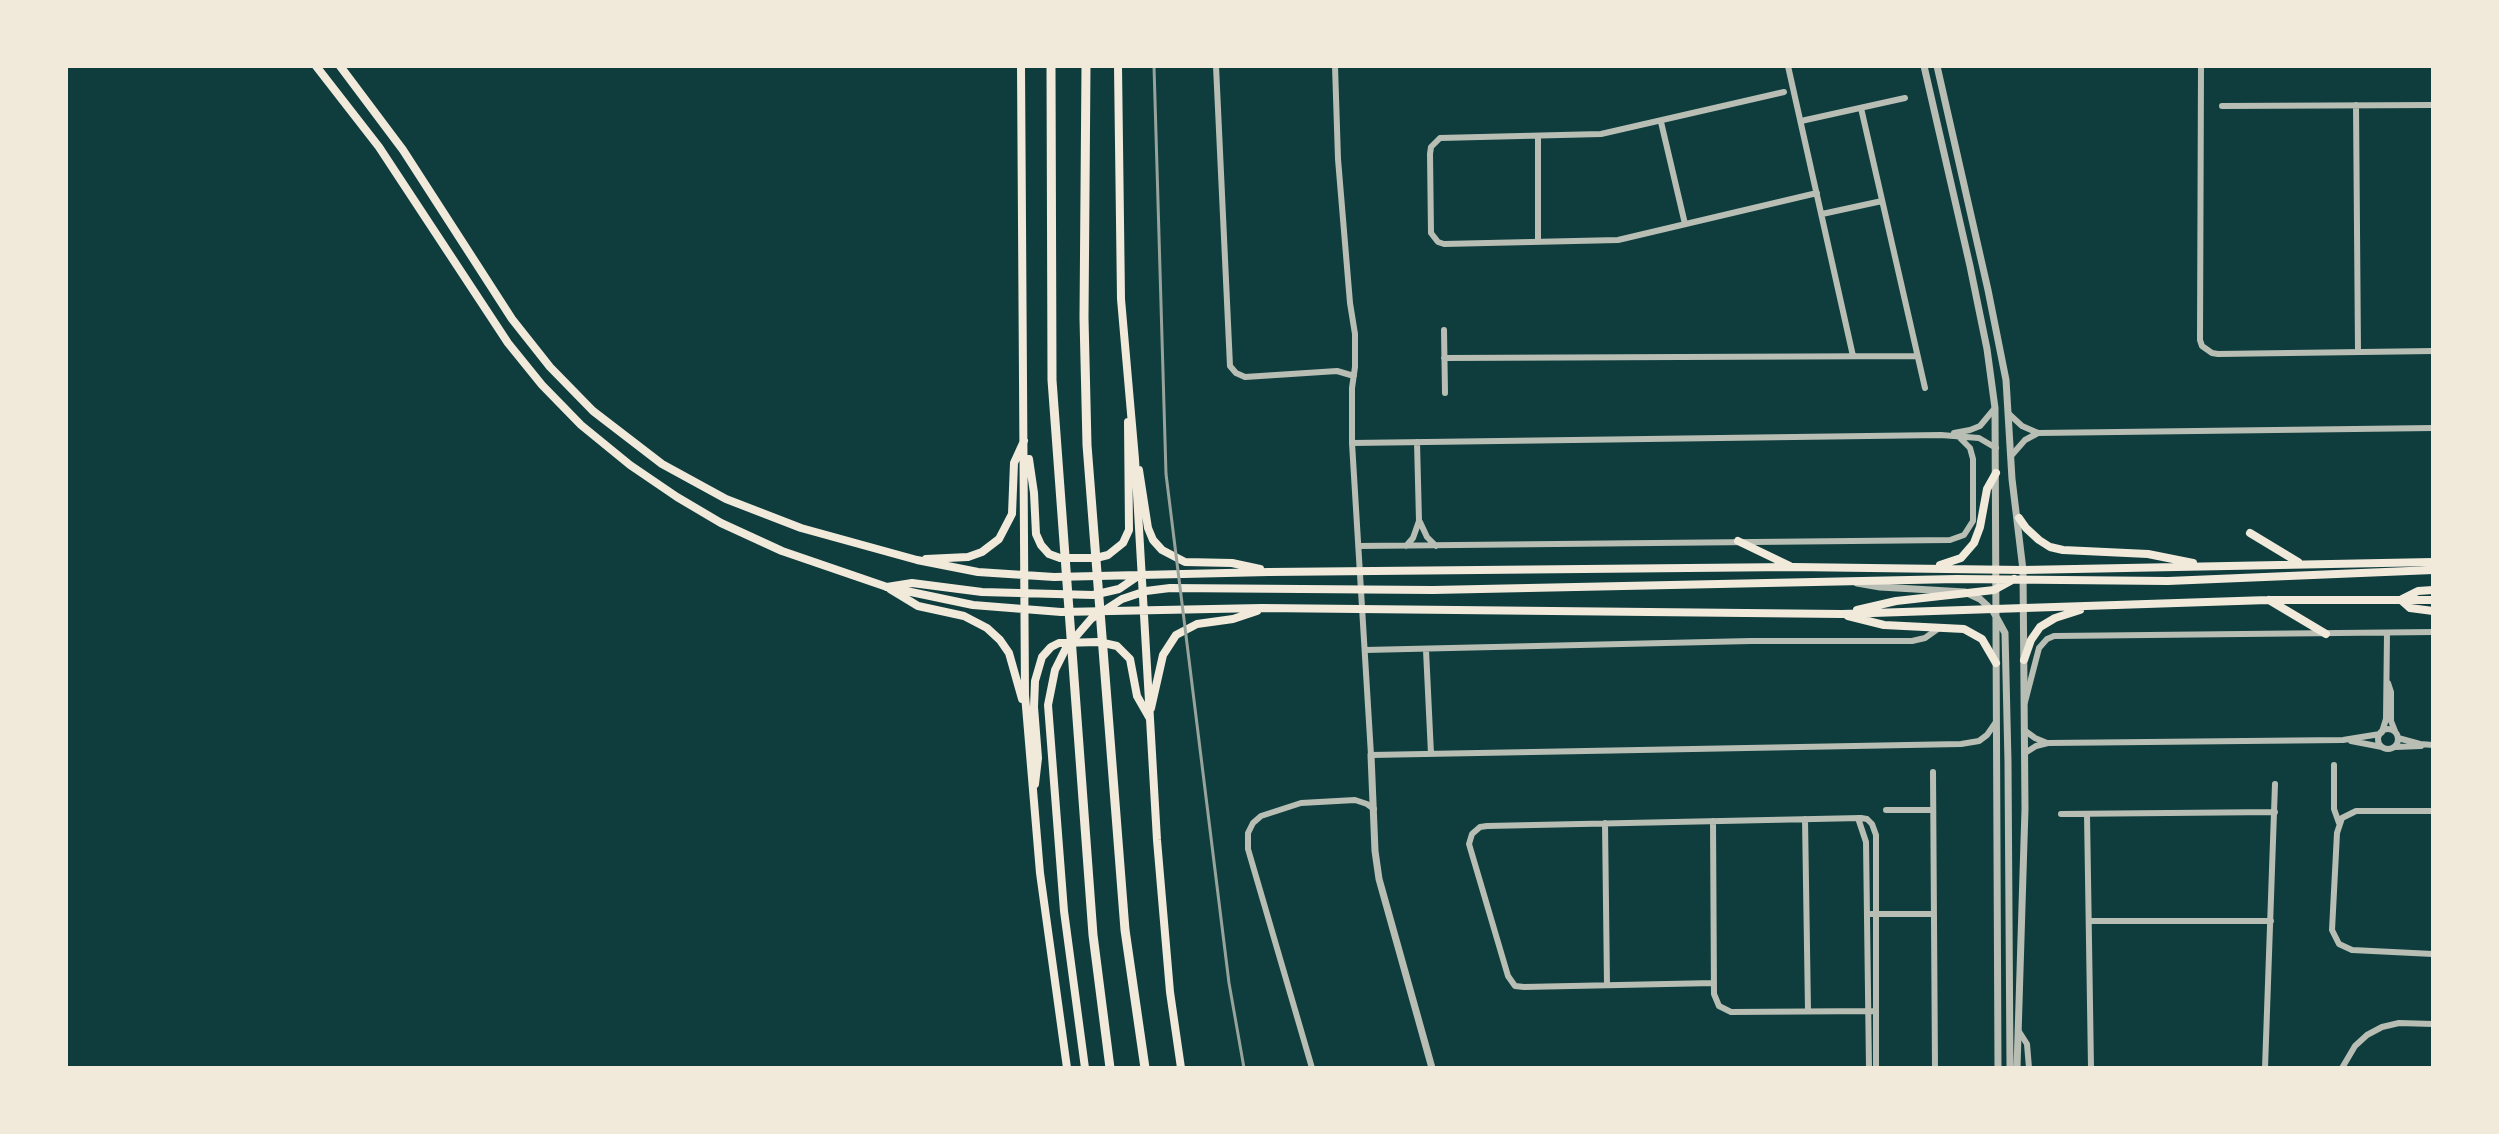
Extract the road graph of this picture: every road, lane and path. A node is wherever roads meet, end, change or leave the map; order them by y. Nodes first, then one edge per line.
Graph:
1 (316, 66) edge
2 (340, 66) edge
3 (1022, 66) edge
4 (1051, 66) edge
5 (1086, 66) edge
6 (1118, 66) edge
7 (1216, 66) edge
8 (1335, 66) edge
9 (1788, 66) edge
10 (1924, 66) edge
11 (2201, 66) edge
12 (1939, 68) edge
13 (1784, 92) dead end
14 (1905, 98) dead end
15 (2356, 105) junction
16 (2433, 105) edge
17 (2222, 106) dead end
18 (1861, 108) junction
19 (1801, 121) junction
20 (1661, 122) junction
21 (1538, 136) junction
22 (1817, 193) junction
23 (1882, 201) junction
24 (1822, 214) junction
25 (1685, 224) junction
26 (1538, 242) junction
27 (1444, 330) dead end
28 (2433, 351) edge
29 (2358, 352) junction
30 (1853, 356) junction
31 (1917, 356) junction
32 (1444, 358) junction
33 (1354, 376) junction
34 (1925, 388) dead end
35 (1445, 393) dead end
36 (1130, 403) junction
37 (1995, 408) junction
38 (2009, 414) junction
39 (2433, 428) edge
40 (2038, 434) junction
41 (1941, 435) junction
42 (1958, 436) junction
43 (1024, 441) junction
44 (1417, 442) junction
45 (1352, 443) junction
46 (1996, 448) junction
47 (2011, 456) junction
48 (1135, 459) junction
49 (1996, 473) junction
50 (2019, 518) junction
51 (1419, 521) junction
52 (2250, 532) dead end
53 (1738, 541) junction
54 (1359, 546) junction
55 (1405, 546) junction
56 (1436, 546) junction
57 (917, 560) junction
58 (2433, 562) edge
59 (2301, 563) junction
60 (2205, 566) junction
61 (1793, 567) junction
62 (1933, 567) junction
63 (1994, 570) junction
64 (2023, 570) junction
65 (2431, 570) edge
66 (1269, 572) junction
67 (1141, 574) junction
68 (1025, 576) junction
69 (1849, 581) junction
70 (887, 587) junction
71 (1994, 590) junction
72 (2433, 590) edge
73 (1025, 594) junction
74 (2268, 600) junction
75 (2401, 600) junction
76 (2433, 600) edge
77 (2089, 607) junction
78 (1262, 608) junction
79 (2024, 609) junction
80 (1024, 610) junction
81 (1143, 610) junction
82 (1995, 610) junction
83 (2433, 611) edge
84 (1842, 614) junction
85 (1941, 626) junction
86 (2433, 632) edge
87 (2387, 633) junction
88 (2326, 634) junction
89 (1365, 650) junction
90 (1426, 651) junction
91 (2024, 660) junction
92 (1996, 663) junction
93 (2387, 680) junction
94 (2024, 702) junction
95 (1149, 717) junction
96 (1998, 720) junction
97 (1027, 723) junction
98 (2024, 730) junction
99 (2381, 733) junction
100 (2397, 735) junction
101 (2348, 740) junction
102 (2048, 743) junction
103 (2430, 745) edge
104 (2382, 747) junction
105 (2395, 747) junction
106 (2025, 753) junction
107 (1371, 754) junction
108 (1431, 754) junction
109 (2334, 765) dead end
110 (1933, 772) dead end
111 (2275, 784) dead end
112 (1032, 792) junction
113 (1374, 809) junction
114 (1886, 810) dead end
115 (1933, 810) junction
116 (2433, 811) edge
117 (2275, 812) junction
118 (2061, 814) dead end
119 (2087, 814) junction
120 (1858, 818) junction
121 (1805, 819) junction
122 (1713, 821) junction
123 (2340, 823) junction
124 (1605, 824) junction
125 (1867, 914) junction
126 (1875, 914) junction
127 (1934, 914) junction
128 (2089, 921) junction
129 (2271, 921) junction
130 (2433, 954) edge
131 (1714, 982) junction
132 (1607, 985) junction
133 (1808, 1011) junction
134 (1872, 1011) junction
135 (2433, 1024) edge
136 (2018, 1030) junction
137 (1084, 1064) edge
138 (1067, 1068) edge
139 (1110, 1068) edge
140 (1145, 1068) edge
141 (1181, 1068) edge
142 (1312, 1068) edge
143 (1432, 1068) edge
144 (1869, 1068) edge
145 (1876, 1068) edge
146 (1935, 1068) edge
147 (1998, 1068) edge
148 (2010, 1068) edge
149 (2017, 1068) edge
150 (2029, 1068) edge
151 (2091, 1068) edge
152 (2265, 1068) edge
153 (2342, 1068) edge

1 - 70 main road
2 - 57 main road
3 - 43 main road
4 - 139 highway
5 - 140 highway
6 - 36 main road
7 - 33 street
8 - 33 street
9 - 19 street
10 - 37 street
11 - 29 street
12 - 38 street
13 - 20 street
14 - 18 street
15 - 16 street
15 - 17 street
15 - 29 street
18 - 19 street
18 - 23 street
19 - 22 street
20 - 21 street
20 - 25 street
21 - 26 street
21 - 26 street
22 - 24 street
22 - 25 street
23 - 24 street
23 - 31 street
24 - 30 street
25 - 26 street
27 - 32 street
28 - 29 street
30 - 31 street
30 - 32 street
31 - 34 street
32 - 35 street
33 - 45 street
36 - 43 main road
36 - 48 main road
37 - 41 street
37 - 46 street
38 - 40 street
38 - 47 street
39 - 40 street
40 - 47 street
41 - 42 street
41 - 44 street
42 - 46 street
42 - 53 street
43 - 57 main road
43 - 68 main road
44 - 45 street
44 - 51 street
45 - 54 street
46 - 49 street
47 - 50 street
48 - 66 main road
48 - 67 main road
49 - 62 main road
49 - 63 street
50 - 60 main road
50 - 64 street
51 - 55 street
51 - 56 street
52 - 59 main road
53 - 56 street
53 - 61 main road
54 - 55 street
54 - 89 street
55 - 56 street
57 - 68 main road
58 - 59 main road
59 - 60 main road
60 - 64 main road
61 - 62 main road
61 - 66 main road
62 - 63 main road
63 - 64 main road
63 - 71 street
64 - 71 main road
64 - 79 street
65 - 69 main road
66 - 67 main road
67 - 68 main road
67 - 73 main road
67 - 81 main road
68 - 73 main road
69 - 137 main road
69 - 148 street
70 - 73 main road
70 - 80 main road
70 - 97 main road
71 - 82 street
71 - 84 main road
72 - 75 main road
73 - 80 main road
74 - 75 main road
74 - 77 main road
74 - 88 main road
75 - 76 main road
75 - 83 main road
77 - 79 main road
77 - 91 main road
78 - 81 main road
78 - 84 main road
78 - 95 main road
79 - 82 main road
79 - 91 street
80 - 81 main road
80 - 97 main road
81 - 95 main road
82 - 84 main road
82 - 92 street
84 - 85 main road
85 - 90 street
85 - 92 main road
86 - 87 street
87 - 88 street
87 - 93 street
88 - 94 street
89 - 90 street
89 - 107 street
90 - 108 street
91 - 94 street
92 - 96 street
93 - 99 street
93 - 100 street
94 - 98 street
95 - 112 main road
95 - 141 main road
96 - 108 street
96 - 147 street
97 - 112 main road
98 - 102 street
98 - 106 street
99 - 100 street
99 - 101 street
99 - 104 street
100 - 103 street
100 - 105 street
101 - 102 street
101 - 104 street
102 - 106 street
103 - 105 street
104 - 105 street
106 - 136 street
107 - 108 street
107 - 113 street
109 - 123 street
110 - 115 street
111 - 117 street
112 - 138 main road
113 - 142 street
113 - 143 street
114 - 115 street
115 - 127 street
116 - 123 street
117 - 119 street
117 - 129 street
118 - 119 street
119 - 128 street
120 - 121 street
120 - 125 street
120 - 126 street
121 - 122 street
121 - 133 street
122 - 124 street
122 - 131 street
123 - 130 street
124 - 132 street
124 - 132 street
125 - 126 street
125 - 134 street
126 - 127 street
126 - 134 street
127 - 146 street
128 - 129 street
128 - 151 street
129 - 152 street
131 - 132 street
131 - 133 street
133 - 134 street
134 - 144 street
134 - 145 street
135 - 153 street
136 - 149 street
136 - 150 street

